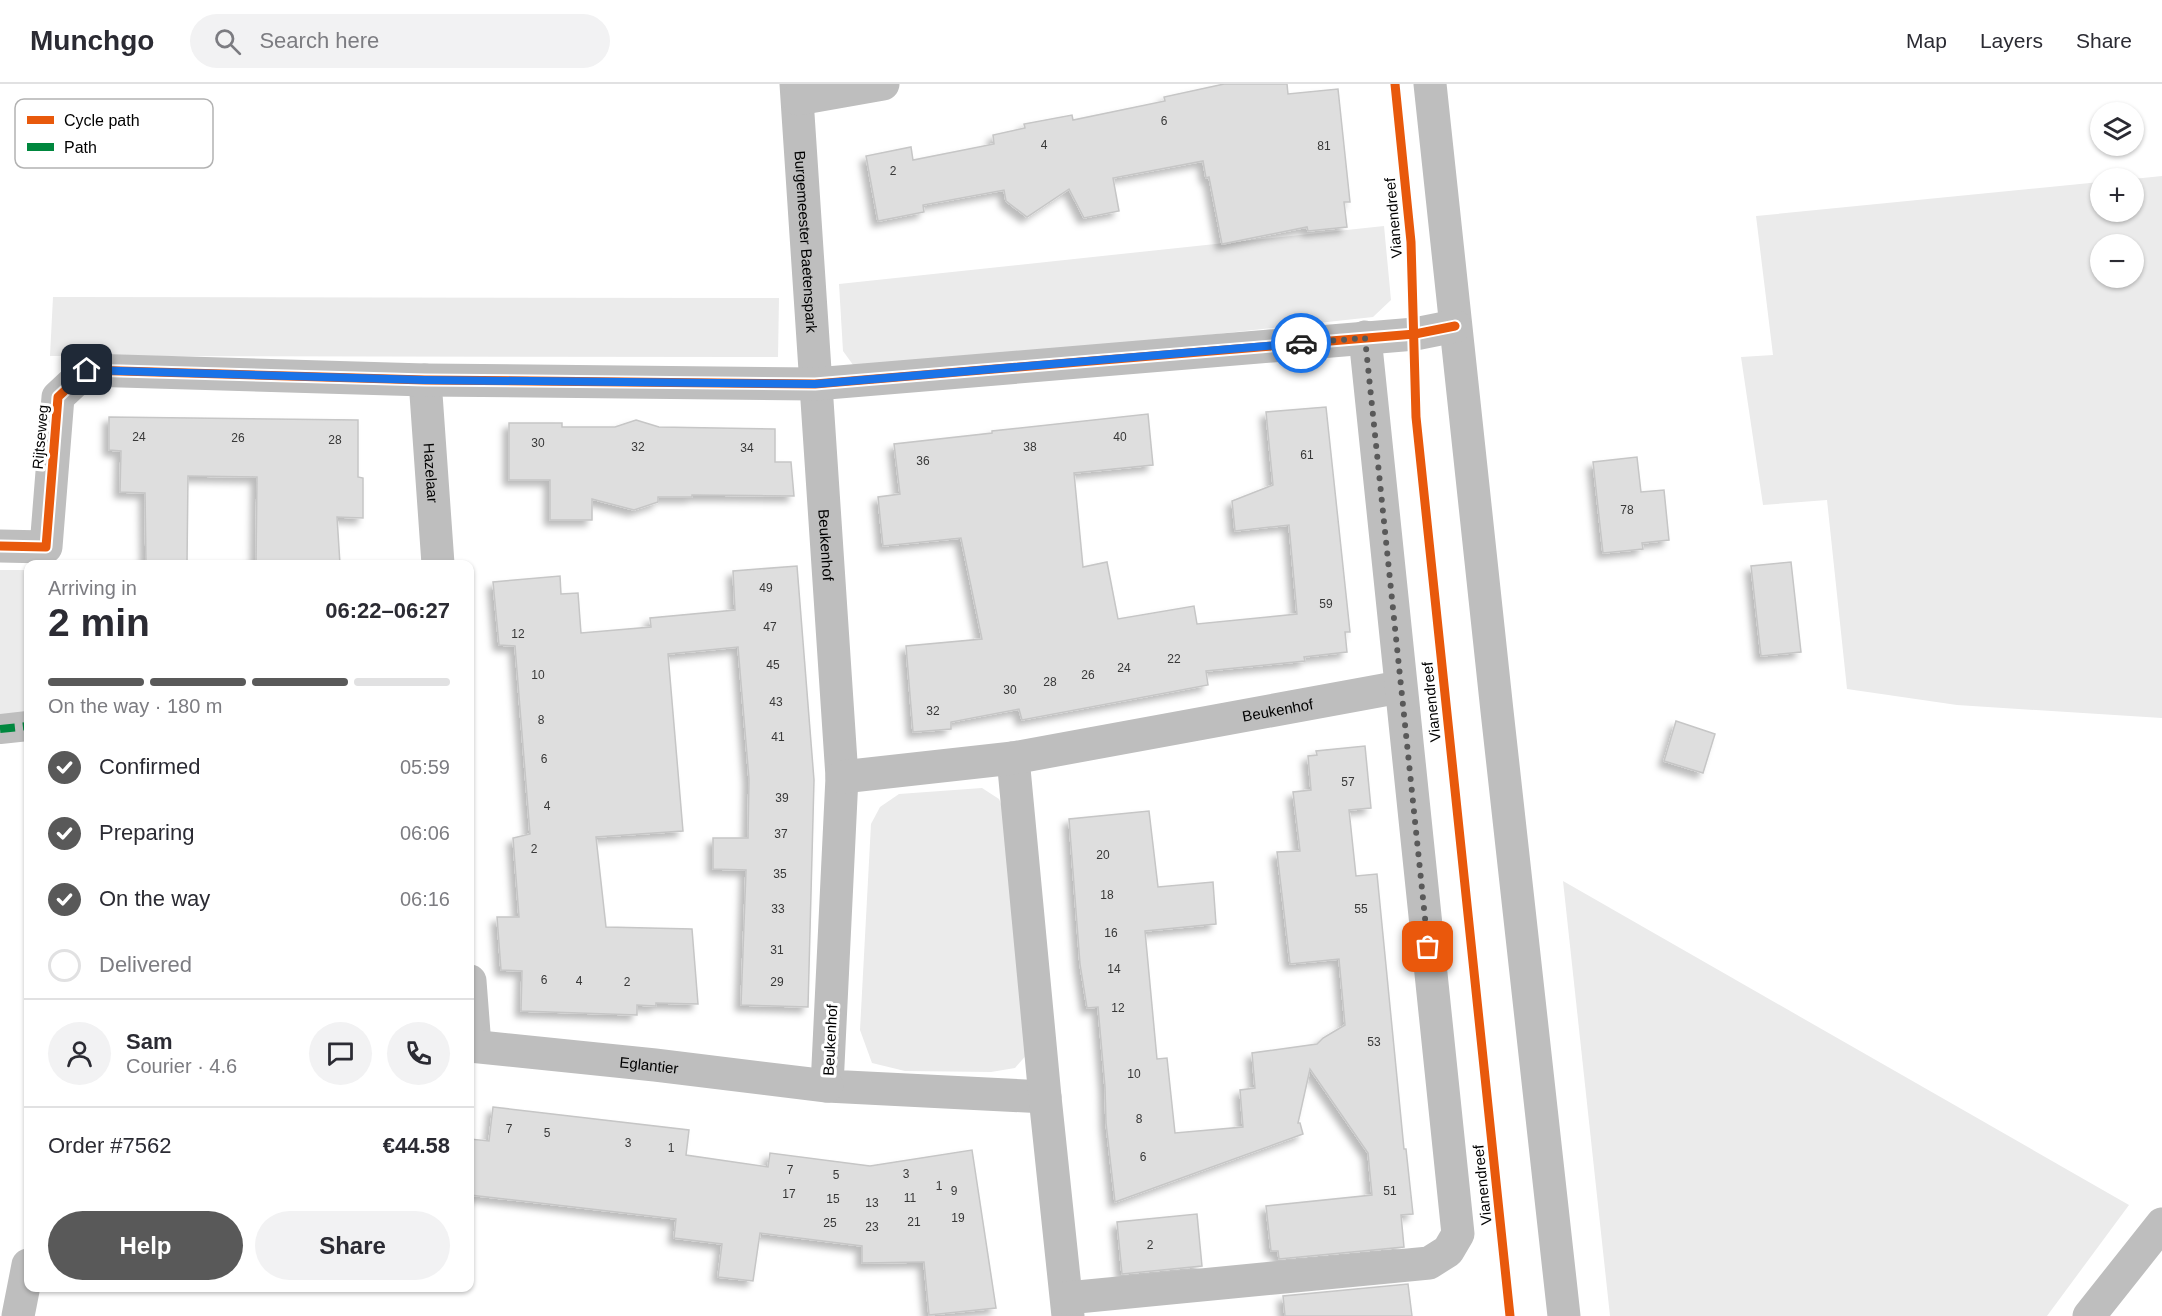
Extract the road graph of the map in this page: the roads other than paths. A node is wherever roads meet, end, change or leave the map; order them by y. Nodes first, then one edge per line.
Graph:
1 (883, 84) edge
2 (1430, 84) edge
3 (797, 91) edge
4 (1455, 326) junction
5 (1365, 338) junction
6 (424, 380) junction
7 (815, 384) junction
8 (0, 546) edge
9 (47, 555) edge
10 (438, 560) edge
11 (1400, 687) junction
12 (24, 726) edge
13 (0, 729) edge
14 (1013, 758) junction
15 (842, 777) junction
16 (474, 1046) edge
17 (827, 1086) junction
18 (1045, 1096) junction
19 (2162, 1224) edge
20 (24, 1285) edge
21 (1068, 1307) edge
22 (18, 1316) edge
23 (1564, 1316) edge
24 (2089, 1316) edge

1 - 3 street, Burgemeester Baetenspark
2 - 4 street
3 - 7 street, Burgemeester Baetenspark
4 - 5 street, Rijtseweg
4 - 23 street
5 - 7 street, Rijtseweg
5 - 11 street, Vianendreef
6 - 7 street, Rijtseweg
6 - 9 street, Rijtseweg
6 - 10 street, Hazelaar
7 - 15 street, Beukenhof
8 - 9 street, Rijtseweg
11 - 14 street, Beukenhof
11 - 21 street, Vianendreef
12 - 13 street
14 - 15 street, Beukenhof
14 - 18 street
15 - 17 street, Beukenhof
16 - 17 street, Eglantier
17 - 18 street, Beukenhof
18 - 21 street
19 - 24 street
20 - 22 street

